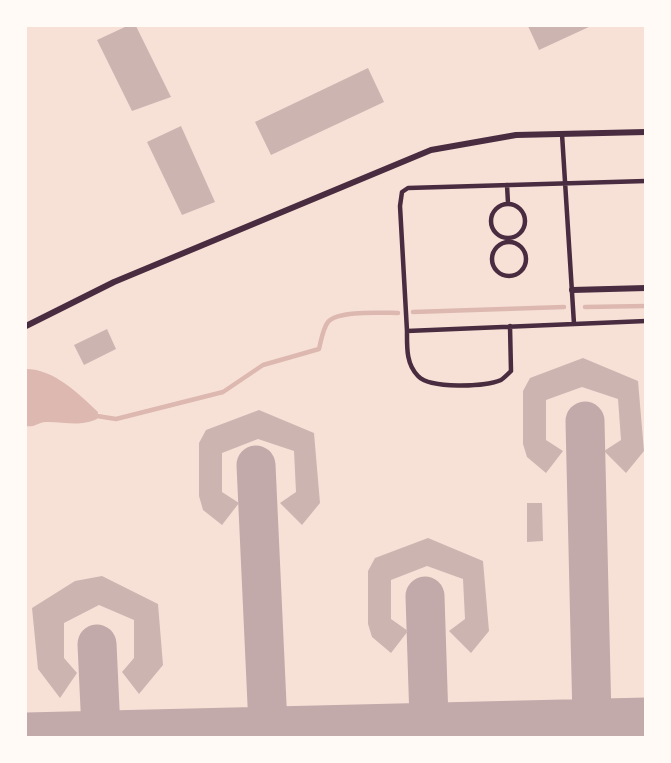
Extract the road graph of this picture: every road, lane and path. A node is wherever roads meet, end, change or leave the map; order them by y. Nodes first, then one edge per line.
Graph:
1 (645, 132) edge
2 (562, 134) junction
3 (645, 181) edge
4 (565, 183) junction
5 (507, 186) junction
6 (508, 203) junction
7 (511, 239) junction
8 (501, 244) junction
9 (517, 244) junction
10 (645, 288) edge
11 (572, 290) junction
12 (645, 321) edge
13 (574, 324) junction
14 (26, 326) edge
15 (510, 326) junction
16 (406, 331) junction

1 - 2 street
2 - 4 lane
2 - 14 street
3 - 4 lane
4 - 5 lane
4 - 11 lane
5 - 6 lane
5 - 16 lane
6 - 7 lane
6 - 7 lane
7 - 8 lane
7 - 9 lane
8 - 9 lane
8 - 9 lane
10 - 11 street
11 - 13 lane
12 - 13 lane
13 - 15 lane
15 - 16 lane
15 - 16 lane

